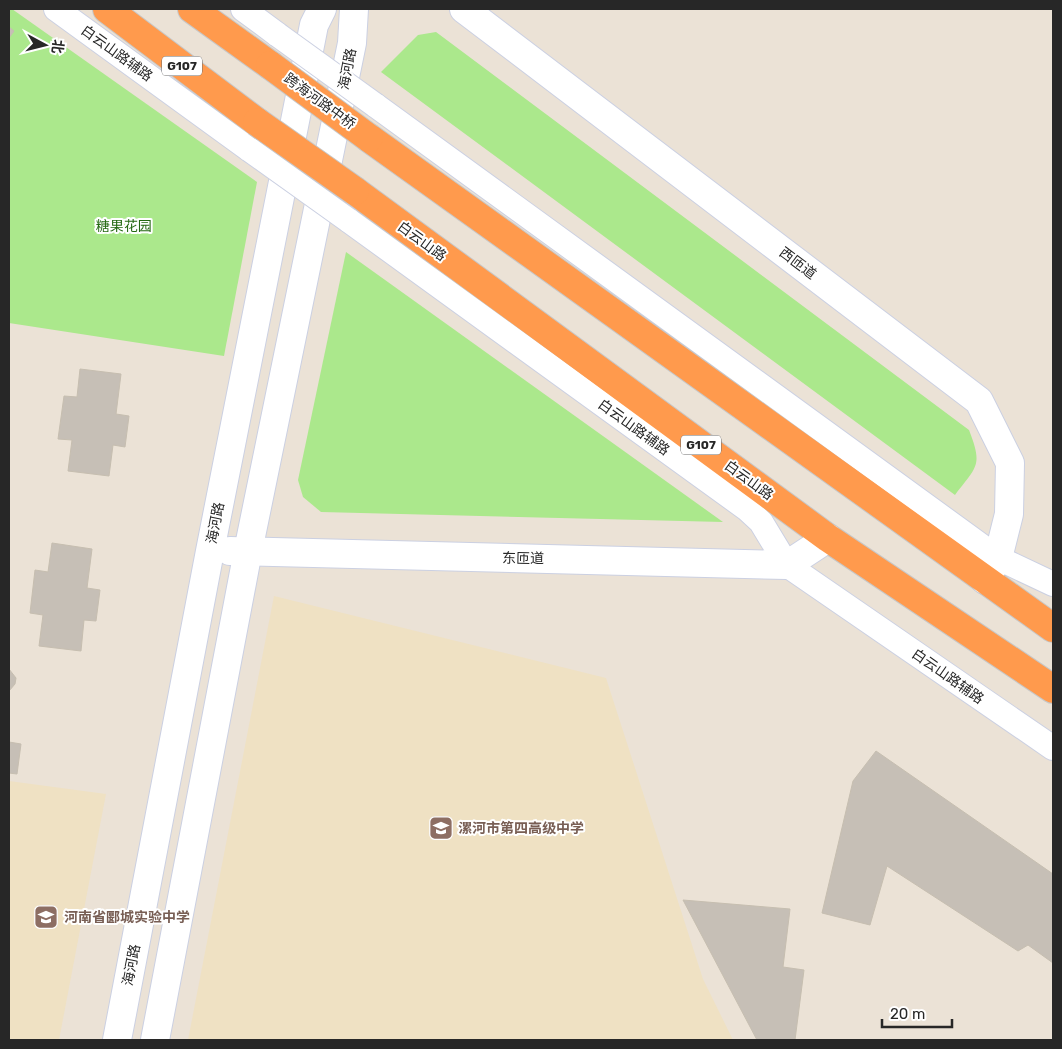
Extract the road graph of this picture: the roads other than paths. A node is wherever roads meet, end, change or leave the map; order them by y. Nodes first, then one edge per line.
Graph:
1 (56, 9) edge
2 (107, 9) edge
3 (192, 9) edge
4 (243, 9) edge
5 (322, 9) edge
6 (354, 9) edge
7 (464, 9) edge
8 (828, 538) junction
9 (210, 550) junction
10 (248, 551) junction
11 (787, 565) junction
12 (992, 569) junction
13 (1053, 584) edge
14 (1053, 628) edge
15 (1053, 689) edge
16 (1053, 748) edge
17 (117, 1040) edge
18 (155, 1040) edge

1 - 11 street, 白云山路辅路, bridge
2 - 8 highway, 白云山路 / G107, bridge
3 - 12 highway, 跨海河路中桥, bridge
4 - 12 street, 跨海河路中桥, bridge
5 - 9 street, 海河路
6 - 10 street, 海河路
7 - 12 street, 西匝道
8 - 11 street
8 - 15 highway, 白云山路 / G107
9 - 10 street, 东匝道
9 - 17 street, 海河路
10 - 11 street, 东匝道
10 - 18 street, 海河路
11 - 16 street, 白云山路辅路
12 - 13 street
12 - 14 highway

